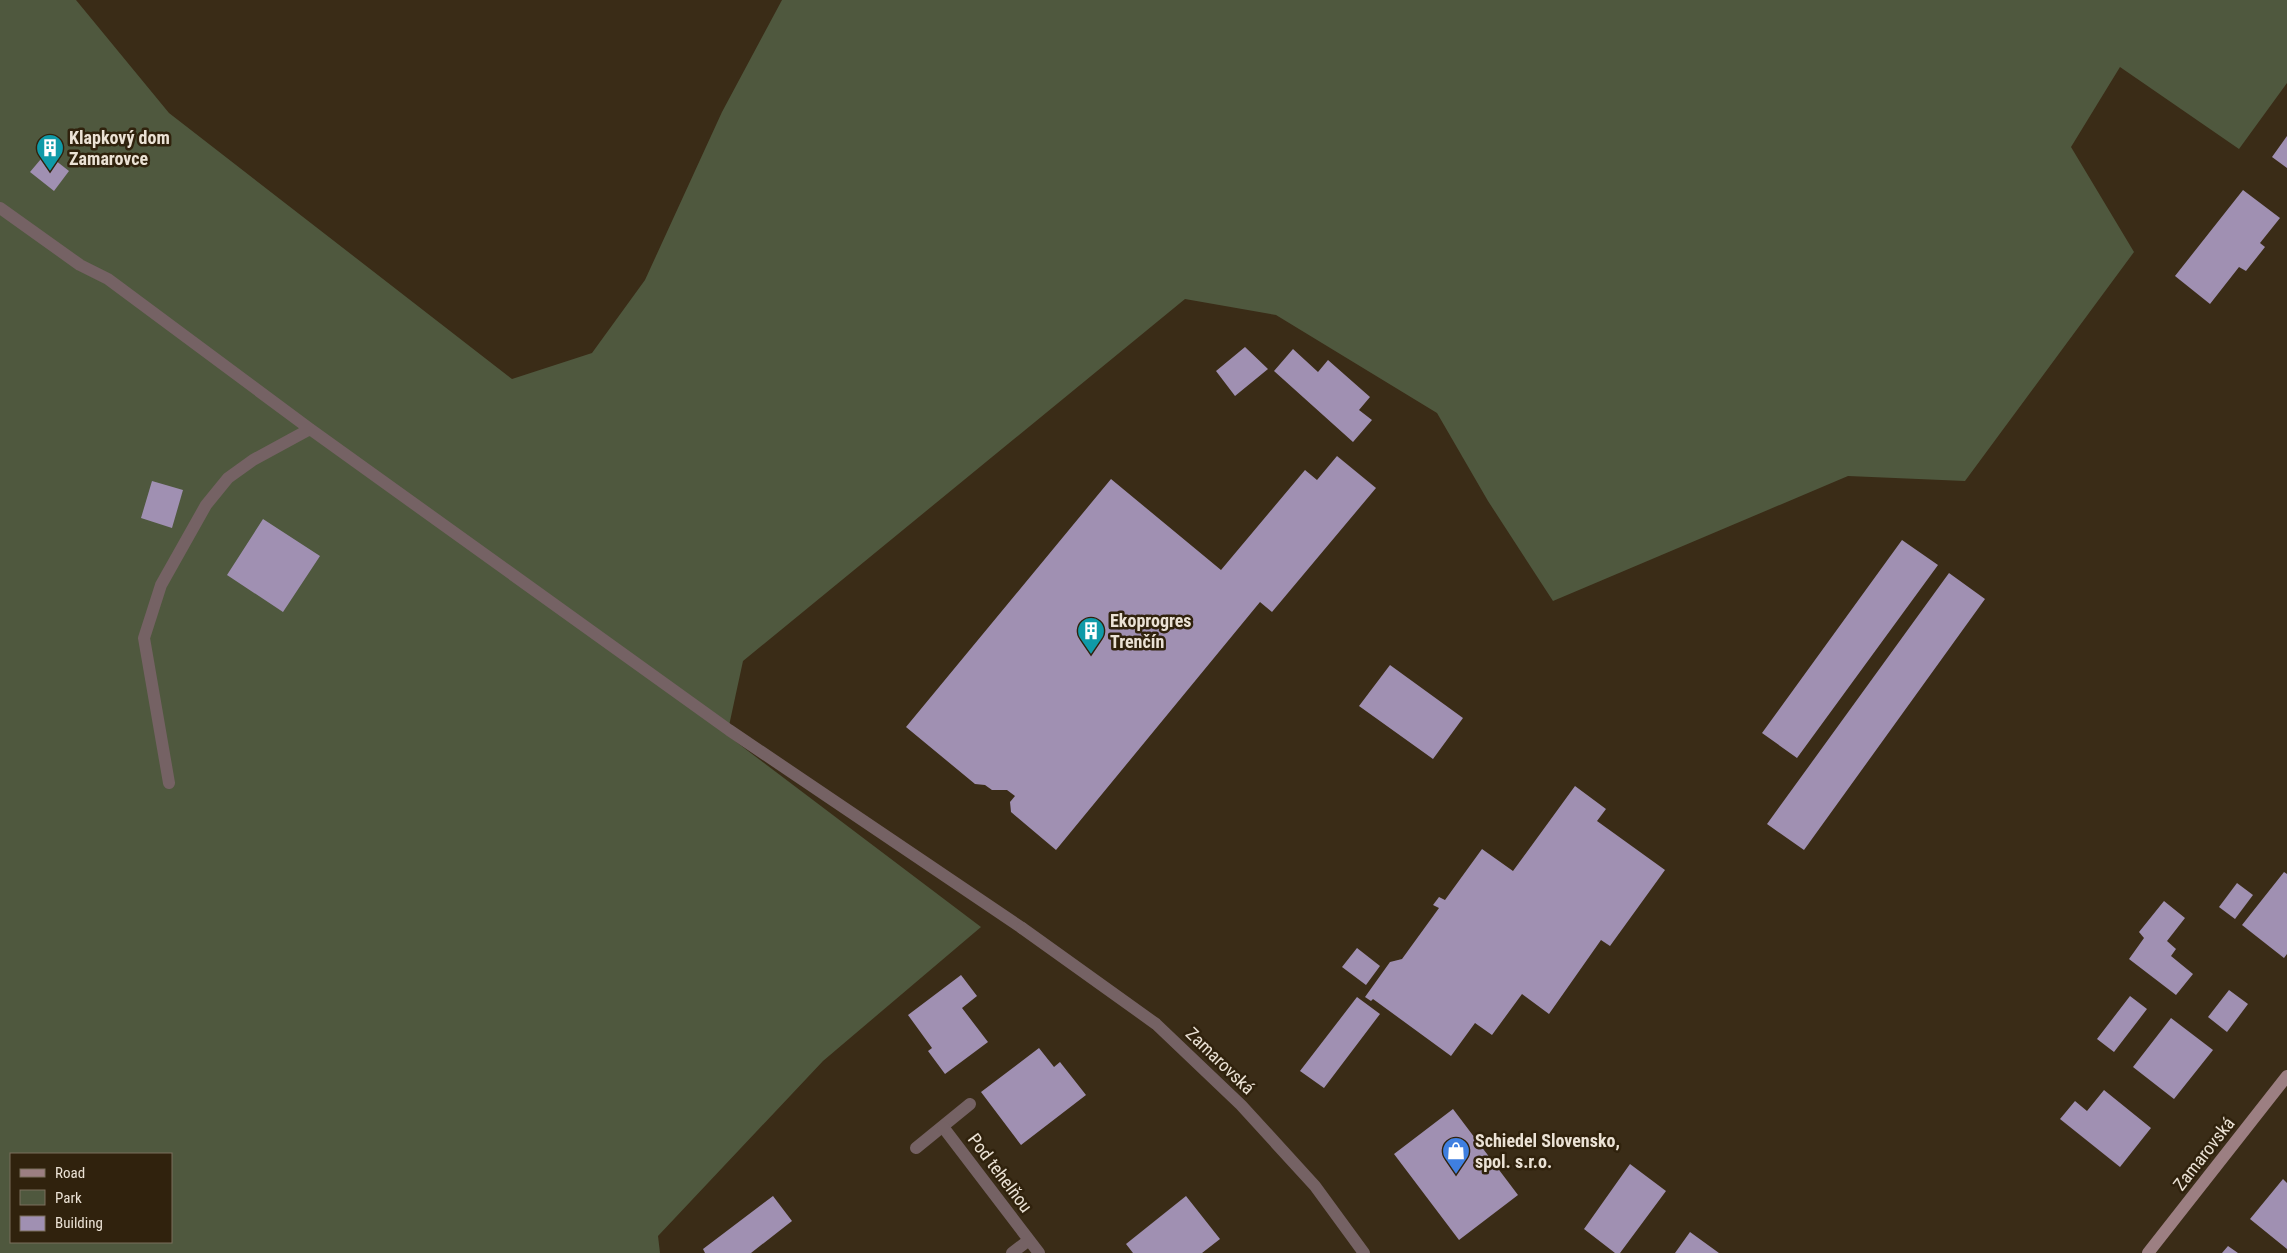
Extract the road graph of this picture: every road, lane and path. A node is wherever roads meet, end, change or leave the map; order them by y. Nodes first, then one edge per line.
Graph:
1 (0, 208) edge
2 (310, 428) junction
3 (169, 783) dead end
4 (2287, 1076) edge
5 (970, 1104) dead end
6 (943, 1127) junction
7 (916, 1148) dead end
8 (1029, 1240) junction
9 (1012, 1253) edge
10 (1039, 1253) edge
11 (1364, 1253) edge
12 (2148, 1253) edge

1 - 2 street, Zamarovská
2 - 3 street
2 - 11 street, Zamarovská
4 - 12 main road, Zamarovská
5 - 6 street
6 - 7 street
6 - 8 street, Pod tehelňou
8 - 9 street, Pod tehelňou
8 - 10 street, Pod tehelňou

